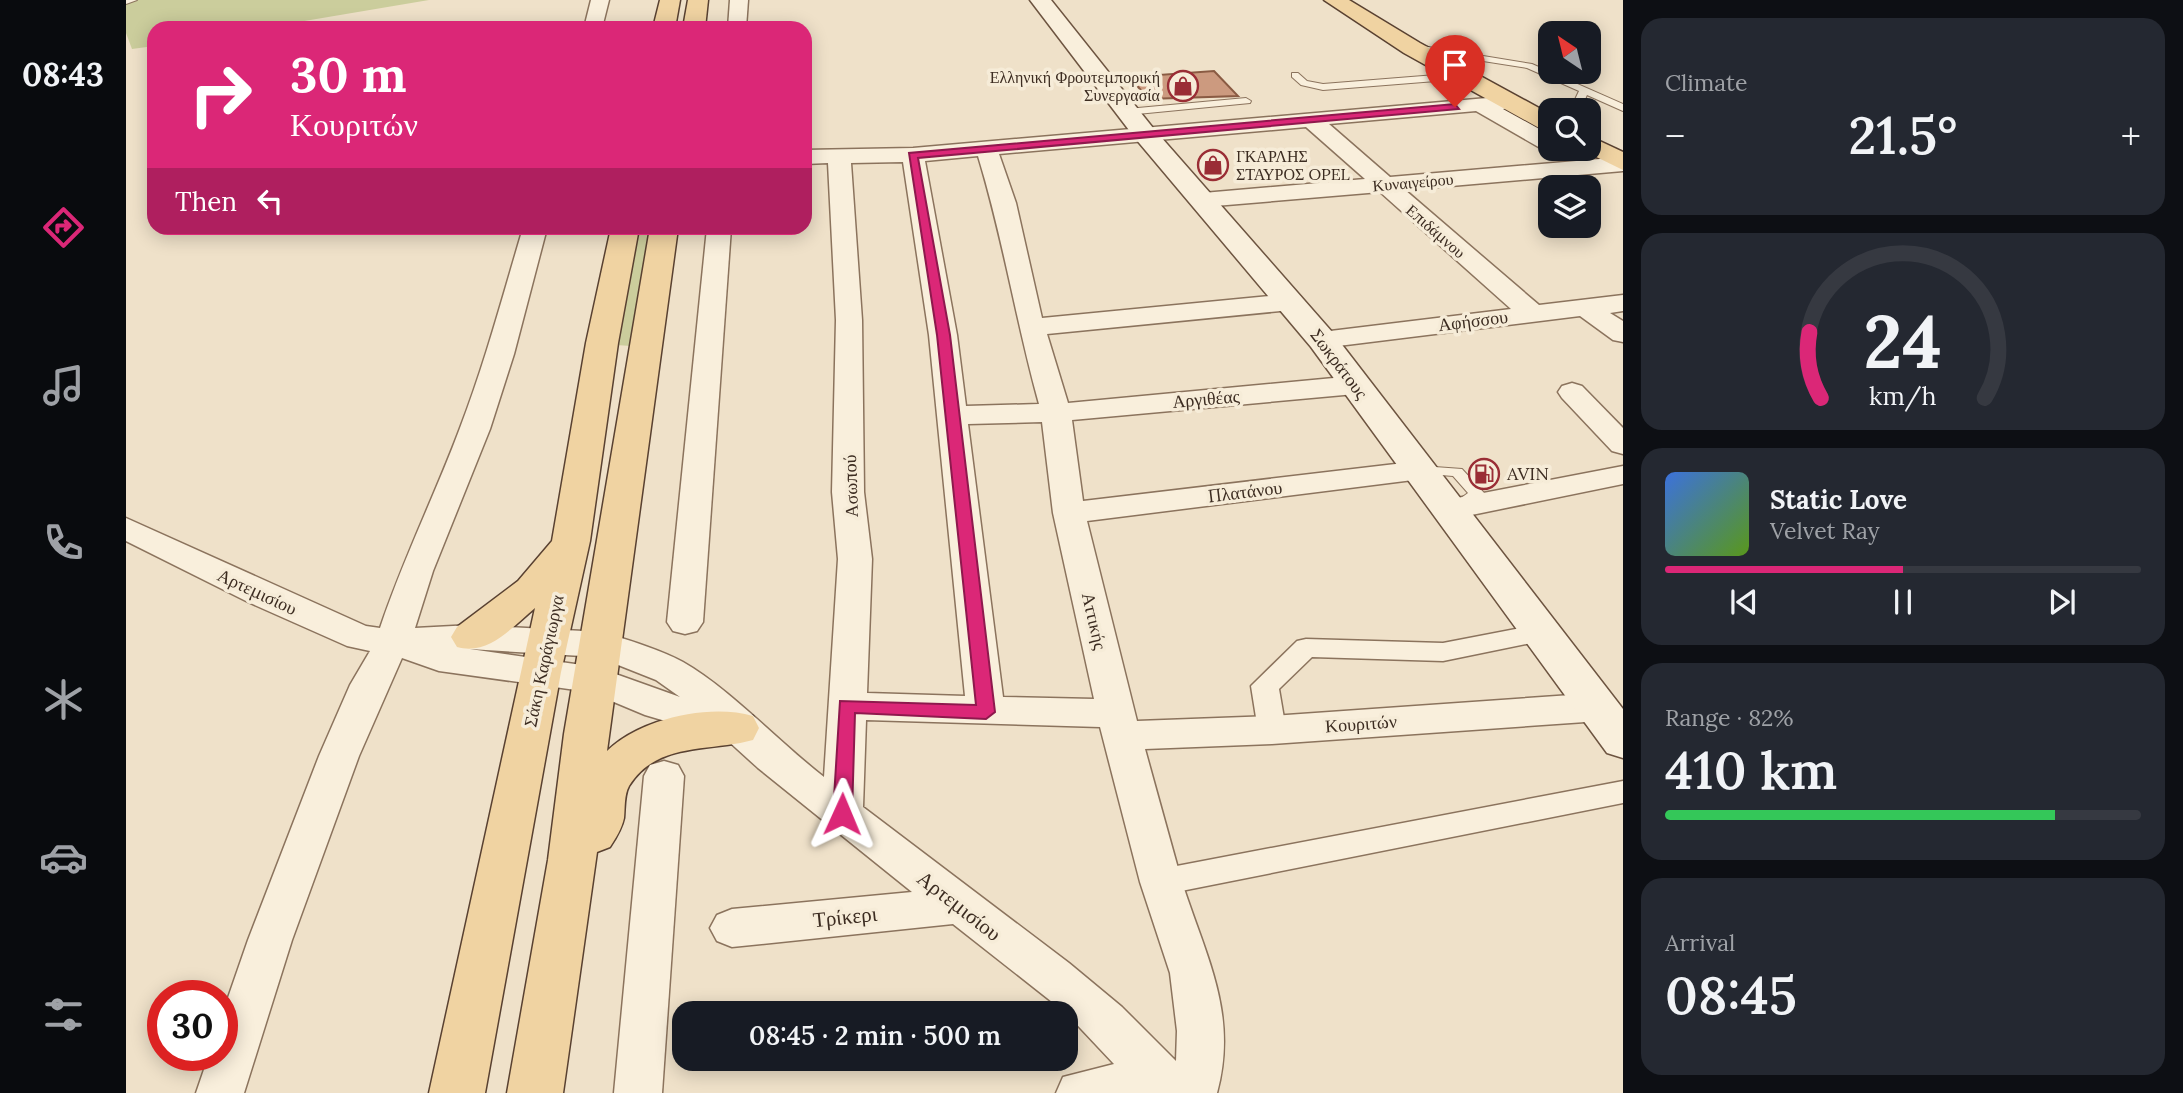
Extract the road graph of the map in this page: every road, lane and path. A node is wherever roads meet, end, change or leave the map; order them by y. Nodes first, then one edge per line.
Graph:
1 (133, 0) edge
2 (600, 0) edge
3 (670, 0) edge
4 (698, 0) edge
5 (739, 0) edge
6 (1040, 0) edge
7 (1334, 0) edge
8 (126, 1) edge
9 (595, 21) edge
10 (666, 21) edge
11 (695, 21) edge
12 (738, 21) edge
13 (1412, 48) junction
14 (1295, 75) dead end
15 (1461, 76) junction
16 (1584, 90) junction
17 (1580, 98) edge
18 (1246, 101) dead end
19 (1510, 103) junction
20 (1480, 105) junction
21 (1623, 108) edge
22 (1309, 118) junction
23 (1538, 118) edge
24 (1136, 122) junction
25 (1538, 137) edge
26 (986, 147) junction
27 (913, 155) junction
28 (812, 158) edge
29 (839, 158) junction
30 (1601, 158) edge
31 (1547, 161) edge
32 (1597, 161) edge
33 (1623, 163) edge
34 (1623, 183) edge
35 (1383, 184) junction
36 (1202, 200) junction
37 (533, 235) edge
38 (624, 235) edge
39 (663, 235) edge
40 (718, 235) edge
41 (1291, 302) junction
42 (1623, 303) edge
43 (1586, 308) junction
44 (1533, 314) junction
45 (1031, 327) junction
46 (1623, 334) edge
47 (1322, 340) junction
48 (1355, 385) junction
49 (1572, 392) dead end
50 (1056, 413) junction
51 (951, 415) junction
52 (1623, 445) edge
53 (1421, 470) junction
54 (1623, 475) edge
55 (1458, 505) junction
56 (1069, 513) junction
57 (126, 528) edge
58 (571, 541) junction
59 (685, 622) dead end
60 (1542, 633) junction
61 (472, 637) junction
62 (393, 642) junction
63 (544, 657) junction
64 (599, 663) junction
65 (846, 706) junction
66 (1600, 707) junction
67 (986, 712) junction
68 (1119, 725) junction
69 (737, 728) junction
70 (1272, 730) junction
71 (1623, 740) edge
72 (664, 775) dead end
73 (1623, 792) edge
74 (842, 814) junction
75 (572, 860) junction
76 (1161, 882) junction
77 (957, 906) junction
78 (732, 928) dead end
79 (1176, 1088) edge
80 (220, 1093) edge
81 (457, 1093) edge
82 (535, 1093) edge
83 (638, 1093) edge
84 (1080, 1093) edge

1 - 8 lane
2 - 9 street
3 - 10 main road
4 - 11 main road
5 - 12 street
6 - 24 main road, Σωκράτους
7 - 13 main road
13 - 15 main road
13 - 16 lane
14 - 15 lane
15 - 19 main road
16 - 17 lane
16 - 21 lane
18 - 24 lane
19 - 20 street
19 - 23 main road
20 - 22 street
20 - 25 street
22 - 24 street
22 - 35 street, Επιδάμνου
24 - 26 street
24 - 36 main road, Σωκράτους
26 - 27 street
26 - 45 street, Αττικής
27 - 29 street
27 - 51 street
28 - 29 street
29 - 65 street, Ασωπού
30 - 33 main road
31 - 35 street, Κυναιγείρου
32 - 34 street
35 - 36 street, Κυναιγείρου
35 - 44 street, Επιδάμνου
36 - 41 main road, Σωκράτους
37 - 62 street
38 - 58 main road, Σάκη Καράγιωργα
39 - 64 main road
40 - 59 street
41 - 45 street
41 - 47 main road, Σωκράτους
42 - 43 street, Αφήσσου
43 - 44 street, Αφήσσου
43 - 46 street
44 - 47 street, Αφήσσου
45 - 50 street, Αττικής
47 - 48 main road, Σωκράτους
48 - 50 street, Αργιθέας
48 - 53 main road, Σωκράτους
49 - 52 street
50 - 51 street, Αργιθέας
50 - 56 street, Αττικής
51 - 67 street
53 - 55 main road, Σωκράτους
53 - 56 street, Πλατάνου
54 - 55 street
55 - 60 main road, Σωκράτους
56 - 68 street, Αττικής
57 - 62 street, Αρτεμισίου
58 - 61 main road
58 - 63 main road, Σάκη Καράγιωργα
60 - 66 main road, Σωκράτους
60 - 70 street
61 - 62 street
61 - 63 street
62 - 63 street
62 - 80 street
63 - 64 street
63 - 81 main road, Σάκη Καράγιωργα
64 - 69 street
64 - 75 main road
65 - 67 street, Κουριτών
65 - 74 street, Ασωπού
66 - 70 street, Κουριτών
66 - 71 main road, Σωκράτους
67 - 68 street, Κουριτών
68 - 70 street, Κουριτών
68 - 76 street, Αττικής
69 - 74 street, Αρτεμισίου
69 - 75 main road
72 - 83 street
73 - 76 street
74 - 77 street, Αρτεμισίου
75 - 82 main road
76 - 79 street, Αττικής
77 - 78 street, Τρίκερι
77 - 79 street, Αρτεμισίου
79 - 84 street

